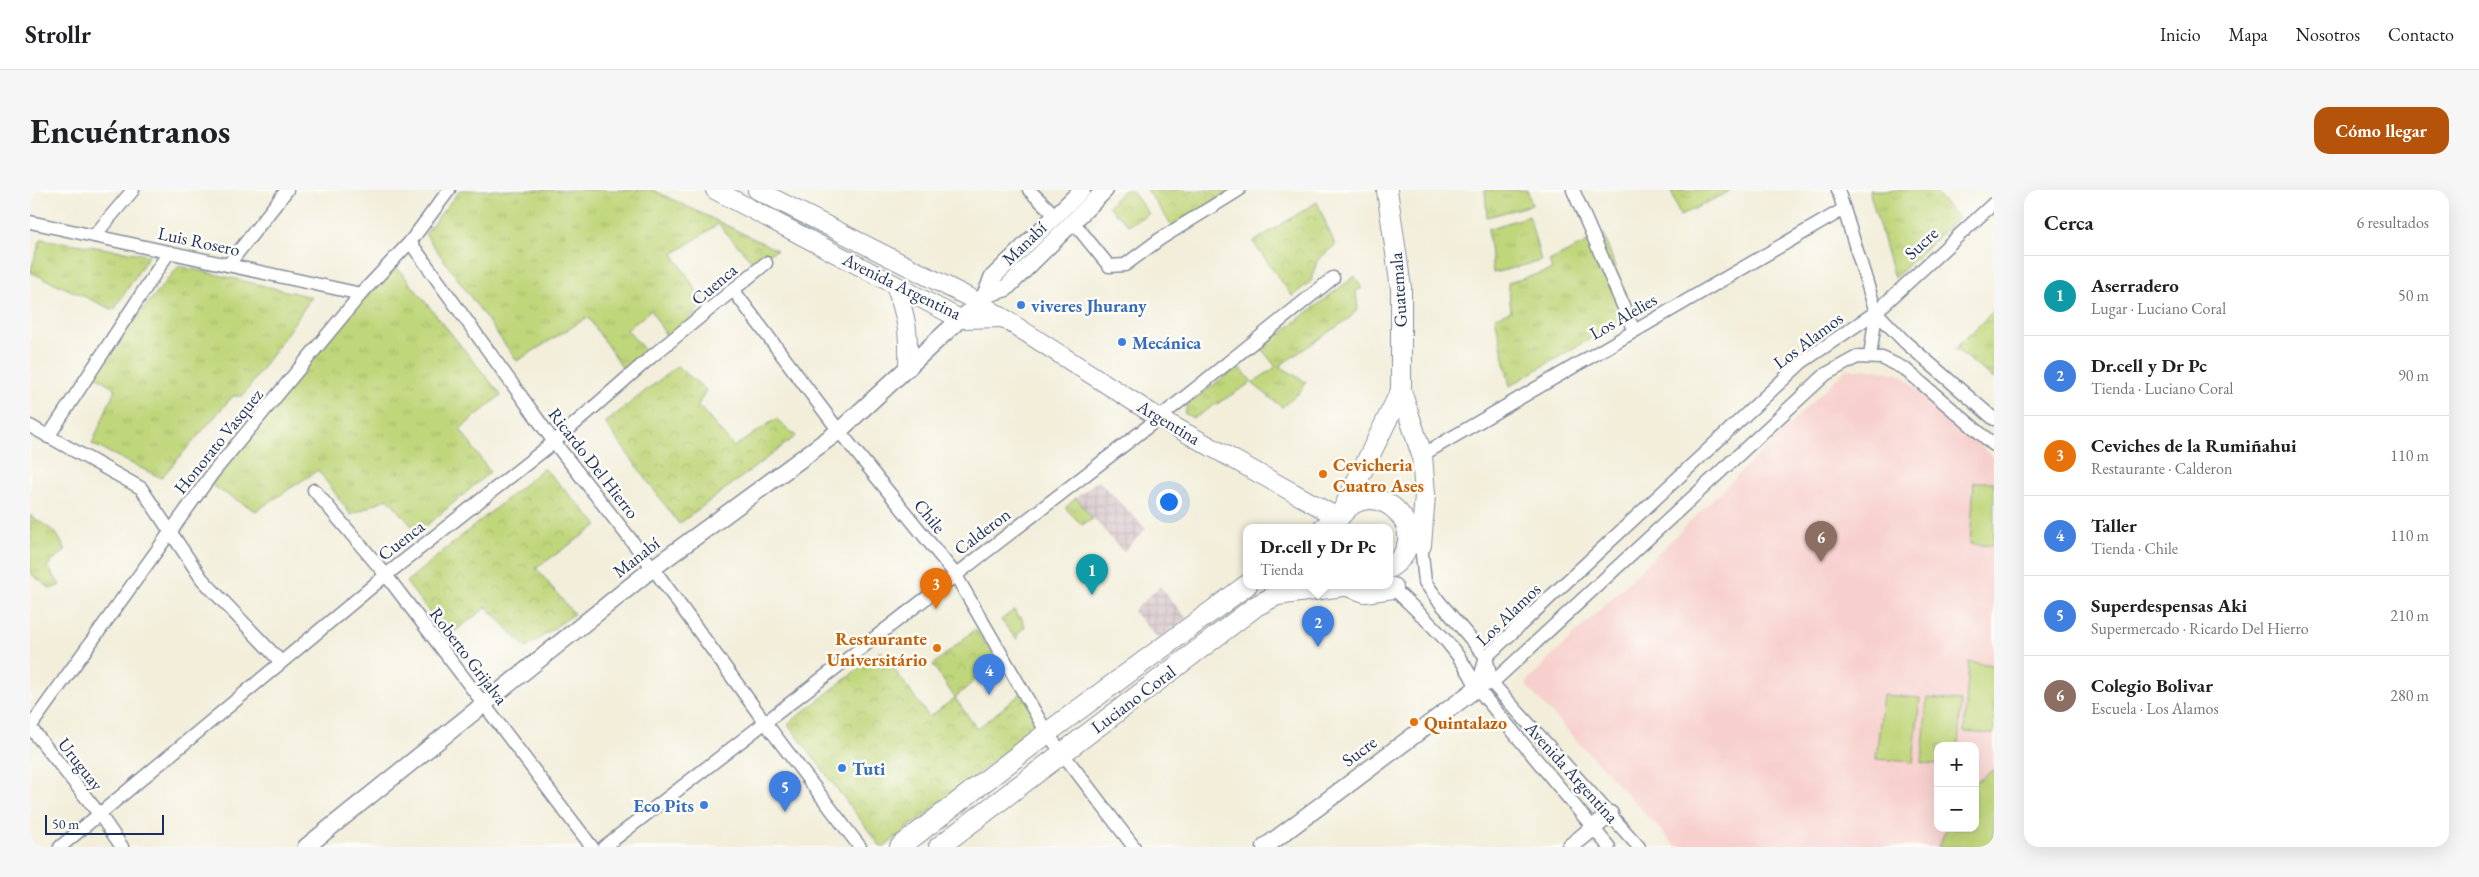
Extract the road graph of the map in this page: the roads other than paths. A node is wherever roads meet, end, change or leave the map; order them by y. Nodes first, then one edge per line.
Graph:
1 (133, 190) edge
2 (287, 190) edge
3 (449, 190) edge
4 (714, 190) edge
5 (757, 190) edge
6 (1029, 190) edge
7 (1082, 190) edge
8 (1105, 190) edge
9 (1239, 190) edge
10 (1387, 190) edge
11 (1572, 190) edge
12 (1838, 190) edge
13 (1994, 203) edge
14 (1844, 209) junction
15 (1056, 216) junction
16 (30, 222) edge
17 (1074, 223) junction
18 (94, 236) junction
19 (410, 242) junction
20 (169, 252) junction
21 (766, 263) dead end
22 (228, 265) junction
23 (1333, 278) dead end
24 (894, 285) junction
25 (734, 291) junction
26 (361, 294) junction
27 (984, 299) junction
28 (1876, 312) junction
29 (1005, 318) junction
30 (960, 319) junction
31 (1634, 330) junction
32 (1870, 357) junction
33 (908, 367) junction
34 (1401, 391) junction
35 (1159, 418) junction
36 (1994, 419) edge
37 (30, 426) edge
38 (839, 431) junction
39 (48, 436) junction
40 (554, 442) junction
41 (1994, 445) edge
42 (1422, 455) junction
43 (314, 490) dead end
44 (1330, 524) edge
45 (1333, 524) edge
46 (1333, 524) edge
47 (170, 531) junction
48 (1421, 545) joint
49 (1393, 565) edge
50 (654, 568) junction
51 (955, 574) junction
52 (386, 575) junction
53 (1243, 588) edge
54 (1322, 589) edge
55 (1356, 589) edge
56 (1385, 589) edge
57 (1393, 589) edge
58 (1486, 657) junction
59 (281, 662) junction
60 (1484, 685) junction
61 (483, 704) junction
62 (764, 721) junction
63 (30, 727) edge
64 (1047, 733) junction
65 (1062, 753) junction
66 (1610, 814) junction
67 (100, 815) junction
68 (1592, 829) junction
69 (60, 847) edge
70 (122, 847) edge
71 (306, 847) edge
72 (592, 847) edge
73 (604, 847) edge
74 (860, 847) edge
75 (900, 847) edge
76 (939, 847) edge
77 (1134, 847) edge
78 (1265, 847) edge
79 (1570, 847) edge
80 (1609, 847) edge
81 (1640, 847) edge

1 - 18 street
2 - 22 street
3 - 19 street, Honorato Vasquez
4 - 24 main road, Avenida Argentina
5 - 27 main road, Avenida Argentina
6 - 15 street
7 - 15 street, Manabí
8 - 17 street, Manabí
9 - 17 street
10 - 34 main road, Guatemala
11 - 31 street
12 - 14 street
13 - 28 street, Sucre
14 - 28 street
14 - 31 street, Los Alelies
15 - 27 street, Manabí
16 - 18 street, Luis Rosero
17 - 27 street, Manabí
18 - 20 street, Luis Rosero
19 - 26 street, Honorato Vasquez
19 - 40 street, Ricardo Del Hierro
20 - 22 street, Luis Rosero
20 - 39 street
21 - 25 street, Cuenca
22 - 26 street, Luis Rosero
23 - 35 street, Calderon
24 - 30 main road, Avenida Argentina
24 - 33 main road
25 - 38 street, Chile
25 - 40 street, Cuenca
26 - 47 street, Honorato Vasquez
27 - 29 main road, Avenida Argentina
27 - 30 street, Manabí
28 - 32 street
28 - 36 street
28 - 58 street, Los Alamos
29 - 30 main road, Avenida Argentina
29 - 35 main road, Argentina
30 - 33 street, Manabí
31 - 42 street, Los Alelies
32 - 41 street
32 - 60 street
33 - 38 street, Manabí
34 - 42 main road, Guatemala
34 - 45 main road, Guatemala
35 - 44 main road, Argentina
35 - 51 street, Calderon
37 - 39 street
38 - 50 street, Manabí
38 - 51 street, Chile
39 - 47 street
40 - 50 street, Ricardo Del Hierro
40 - 52 street, Cuenca
42 - 48 main road, Guatemala
43 - 52 street, Roberto Grijalva
46 - 49 main road
47 - 59 street
47 - 63 street, Honorato Vasquez
48 - 58 street
50 - 61 street, Manabí
50 - 62 street, Ricardo Del Hierro
51 - 62 street, Calderon
51 - 64 street, Chile
52 - 59 street, Cuenca
52 - 61 street, Roberto Grijalva
53 - 64 main road, Luciano Coral
54 - 65 main road, Luciano Coral
55 - 56 main road
57 - 60 street, Avenida Argentina
58 - 60 street, Los Alamos
59 - 67 street, Cuenca
60 - 66 street, Avenida Argentina
60 - 68 street, Avenida Argentina
60 - 78 street, Sucre
61 - 71 street, Manabí
61 - 72 street, Roberto Grijalva
62 - 73 street, Calderon
62 - 74 street, Ricardo Del Hierro
63 - 67 street, Uruguay
64 - 65 street, Chile
64 - 75 main road, Luciano Coral
65 - 76 main road, Luciano Coral
65 - 77 street, Chile
66 - 68 street
66 - 81 street, Avenida Argentina
67 - 69 street, Cuenca
67 - 70 street, Uruguay
68 - 79 street
68 - 80 street, Avenida Argentina

